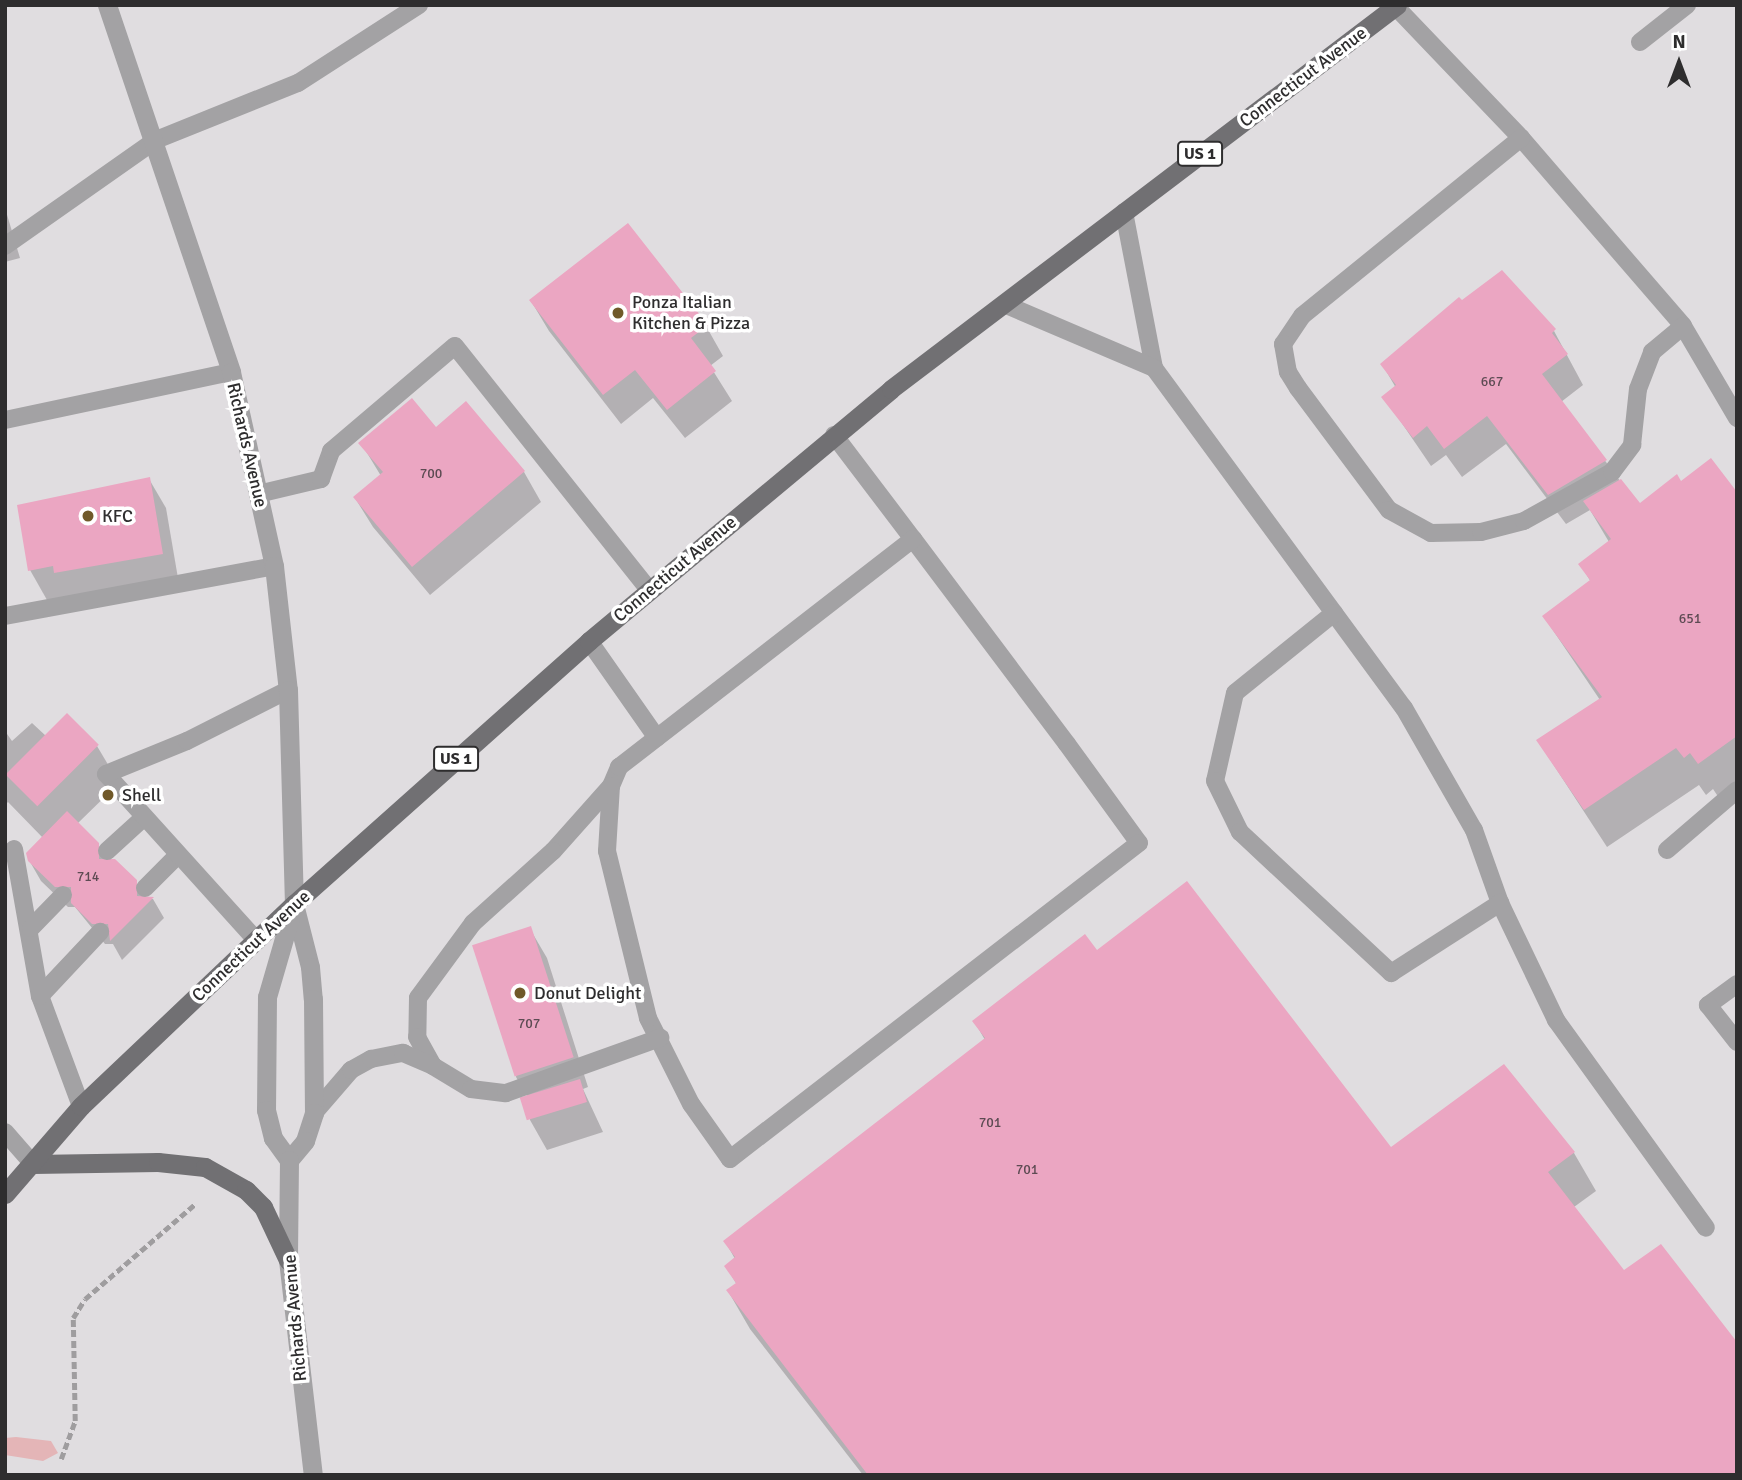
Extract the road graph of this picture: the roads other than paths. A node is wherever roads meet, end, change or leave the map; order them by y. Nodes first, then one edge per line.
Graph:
1 (107, 5) edge
2 (419, 5) edge
3 (1687, 5) edge
4 (1395, 6) edge
5 (1640, 42) dead end
6 (1521, 138) junction
7 (156, 140) junction
8 (1124, 212) junction
9 (5, 246) edge
10 (1004, 303) junction
11 (1683, 326) junction
12 (1154, 368) junction
13 (231, 372) junction
14 (1737, 418) edge
15 (5, 420) edge
16 (834, 435) junction
17 (258, 494) junction
18 (912, 538) junction
19 (274, 566) junction
20 (649, 590) junction
21 (1334, 612) junction
22 (5, 616) edge
23 (589, 641) junction
24 (288, 690) junction
25 (657, 738) junction
26 (611, 786) junction
27 (1737, 790) edge
28 (142, 819) junction
29 (14, 849) dead end
30 (1667, 850) dead end
31 (107, 851) dead end
32 (177, 856) junction
33 (145, 888) dead end
34 (63, 895) dead end
35 (1500, 903) junction
36 (294, 904) junction
37 (31, 928) junction
38 (100, 932) dead end
39 (257, 941) junction
40 (1737, 984) edge
41 (40, 996) junction
42 (660, 1038) junction
43 (1737, 1042) edge
44 (433, 1066) junction
45 (81, 1105) junction
46 (314, 1113) junction
47 (5, 1132) edge
48 (289, 1160) junction
49 (33, 1164) junction
50 (5, 1194) edge
51 (1706, 1228) dead end
52 (288, 1260) junction
53 (313, 1475) edge

1 - 7 street, Richards Avenue
2 - 7 lane
3 - 5 lane
4 - 6 lane
4 - 8 main road, Connecticut Avenue / US 1
6 - 11 lane
6 - 11 lane
7 - 9 lane
7 - 13 street, Richards Avenue
8 - 10 main road, Connecticut Avenue / US 1
8 - 12 lane
10 - 12 lane
10 - 16 main road, Connecticut Avenue / US 1
11 - 14 lane
12 - 21 lane
13 - 15 lane
13 - 17 street, Richards Avenue
16 - 18 lane
16 - 20 main road, Connecticut Avenue / US 1
17 - 19 street, Richards Avenue
17 - 20 lane
18 - 25 lane
18 - 42 lane
19 - 22 lane
19 - 24 street, Richards Avenue
20 - 23 main road, Connecticut Avenue / US 1
21 - 35 lane
21 - 35 lane
23 - 25 lane
23 - 36 main road, Connecticut Avenue / US 1
24 - 28 lane
24 - 36 street, Richards Avenue
25 - 26 lane
26 - 42 lane
26 - 44 lane
27 - 30 lane
28 - 31 lane
28 - 32 lane
29 - 37 lane
32 - 33 lane
32 - 39 lane
34 - 37 lane
35 - 51 lane
36 - 39 main road, Connecticut Avenue / US 1
36 - 46 street, Richards Avenue
36 - 48 street, Richards Avenue
37 - 41 lane
38 - 41 lane
39 - 45 main road, Connecticut Avenue / US 1
40 - 43 lane
41 - 45 lane
42 - 44 lane
44 - 46 lane
45 - 49 main road, Connecticut Avenue / US 1
46 - 48 street, Richards Avenue
47 - 49 lane
48 - 52 street, Richards Avenue
49 - 50 main road, Connecticut Avenue / US 1
49 - 52 main road
52 - 53 street, Richards Avenue

